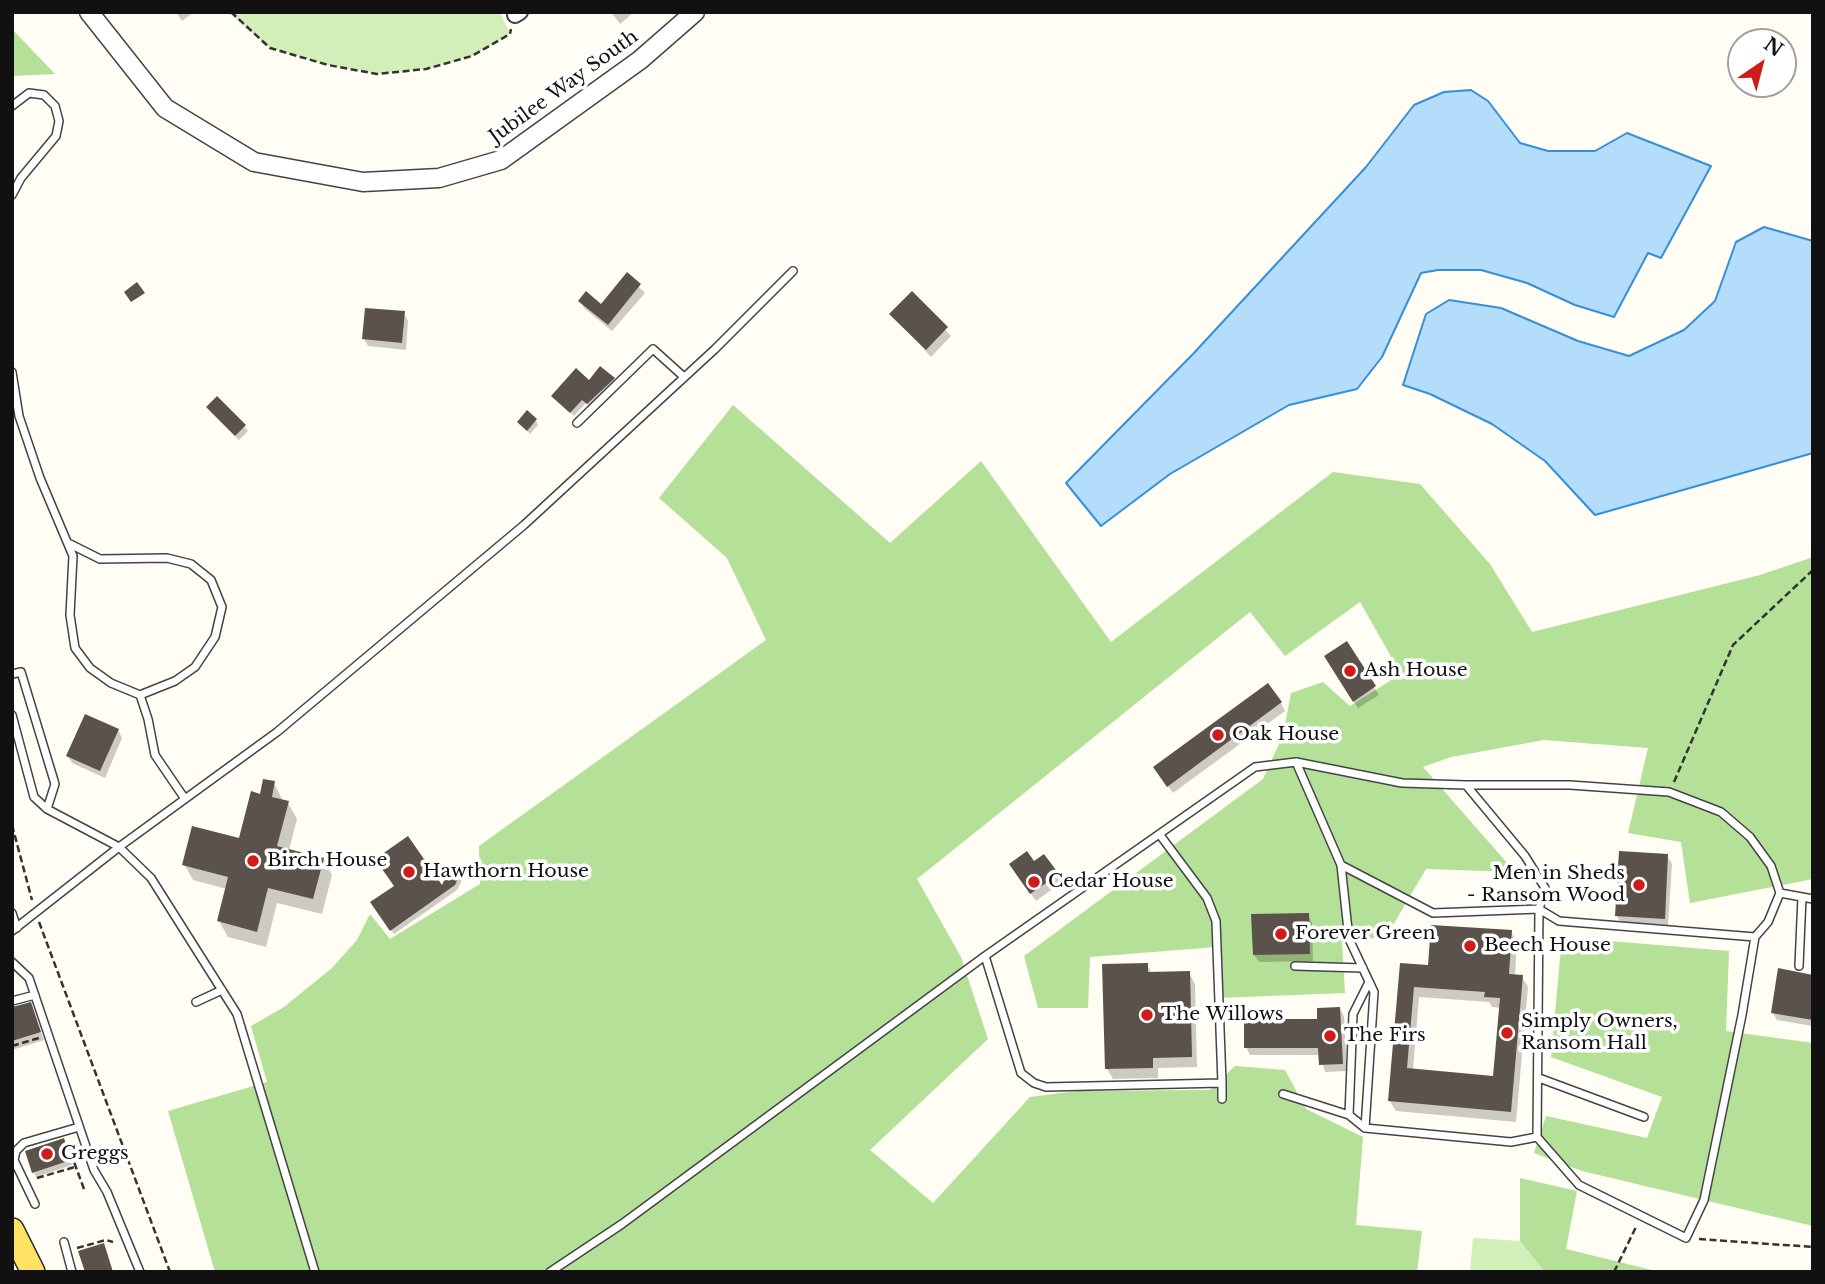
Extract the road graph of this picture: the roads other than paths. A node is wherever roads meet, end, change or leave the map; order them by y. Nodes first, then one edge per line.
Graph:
1 (89, 12) edge
2 (695, 12) edge
3 (12, 106) edge
4 (12, 195) edge
5 (793, 271) dead end
6 (12, 372) edge
7 (684, 377) junction
8 (577, 423) dead end
9 (68, 543) junction
10 (12, 674) edge
11 (140, 695) junction
12 (12, 715) edge
13 (1296, 762) junction
14 (1466, 785) junction
15 (185, 799) junction
16 (47, 809) junction
17 (1160, 835) junction
18 (119, 847) junction
19 (1341, 865) junction
20 (1780, 893) junction
21 (1802, 897) junction
22 (1813, 899) edge
23 (1539, 909) junction
24 (12, 913) edge
25 (15, 930) edge
26 (1755, 937) junction
27 (985, 956) junction
28 (12, 962) edge
29 (1295, 966) dead end
30 (1799, 966) dead end
31 (1363, 968) junction
32 (1369, 982) junction
33 (222, 990) junction
34 (36, 995) junction
35 (12, 1001) edge
36 (196, 1002) dead end
37 (1539, 1078) junction
38 (1222, 1083) junction
39 (1283, 1094) dead end
40 (1222, 1099) dead end
41 (1349, 1115) junction
42 (1644, 1117) dead end
43 (79, 1128) junction
44 (1364, 1128) junction
45 (1537, 1137) junction
46 (35, 1204) dead end
47 (12, 1230) edge
48 (64, 1242) dead end
49 (33, 1272) edge
50 (72, 1272) edge
51 (140, 1272) edge
52 (315, 1272) edge
53 (550, 1272) edge

1 - 2 street, Jubilee Way South
3 - 4 lane
5 - 7 lane
6 - 9 lane
7 - 8 lane
7 - 15 lane
9 - 11 lane
9 - 11 lane
10 - 16 lane
11 - 15 lane
12 - 16 lane
13 - 14 lane
13 - 17 lane
13 - 19 lane
14 - 20 lane
14 - 23 lane
15 - 18 lane
16 - 18 lane
17 - 27 lane
17 - 38 lane
18 - 25 lane
18 - 33 lane
19 - 23 lane
19 - 31 lane
20 - 21 lane
20 - 26 lane
21 - 22 lane
21 - 30 lane
23 - 26 lane
23 - 37 lane
24 - 25 lane
26 - 45 lane
27 - 38 lane
27 - 53 lane
28 - 34 lane
29 - 31 lane
31 - 32 lane
32 - 41 lane
32 - 44 lane
33 - 36 lane
33 - 52 lane
34 - 35 lane
34 - 43 lane
37 - 42 lane
37 - 45 lane
38 - 40 lane
39 - 41 lane
41 - 44 lane
43 - 46 lane
43 - 51 lane
44 - 45 lane
47 - 49 main road
48 - 50 lane

